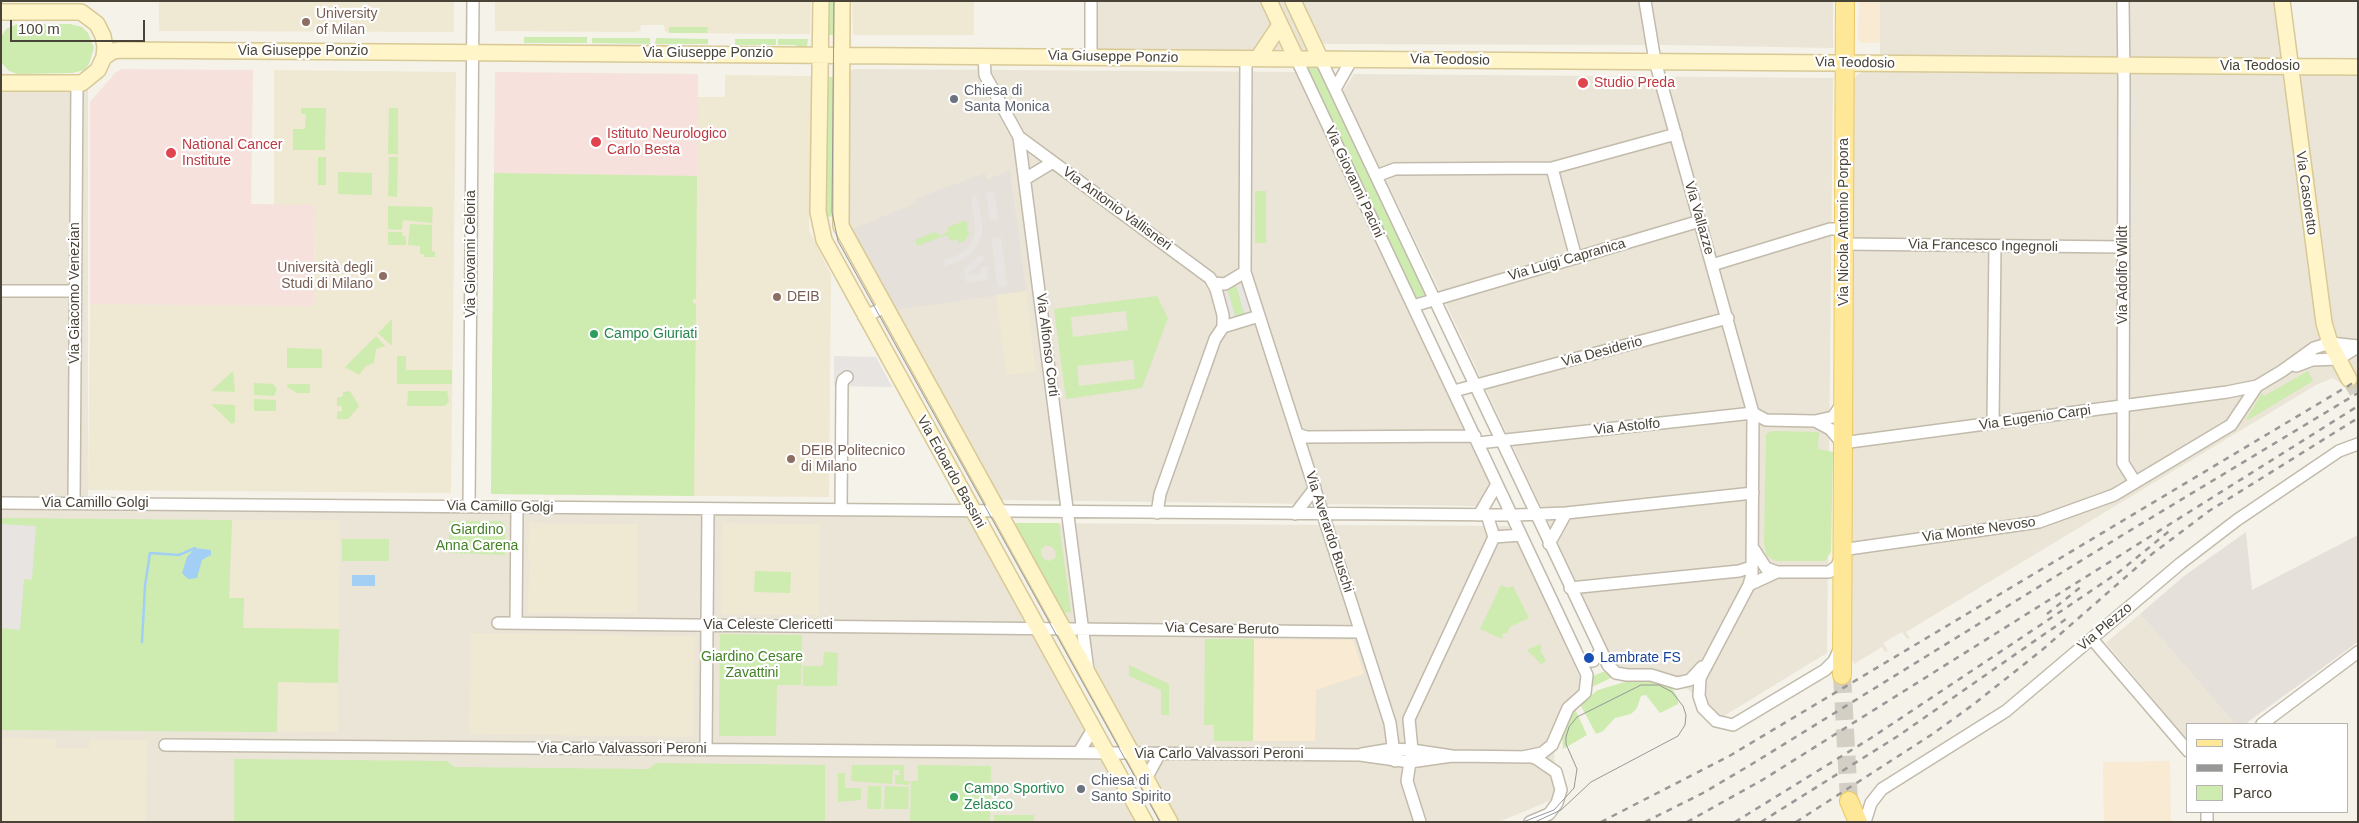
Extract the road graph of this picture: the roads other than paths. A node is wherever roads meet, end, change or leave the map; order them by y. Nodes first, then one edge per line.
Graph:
1 (473, 1) edge
2 (820, 1) edge
3 (842, 1) edge
4 (1092, 1) edge
5 (1269, 1) edge
6 (1293, 1) edge
7 (1644, 1) edge
8 (1846, 1) edge
9 (2123, 1) edge
10 (2282, 1) edge
11 (77, 6) edge
12 (1, 12) edge
13 (1280, 25) junction
14 (104, 40) junction
15 (120, 50) junction
16 (473, 53) junction
17 (820, 54) junction
18 (842, 54) junction
19 (984, 56) junction
20 (1091, 56) junction
21 (104, 57) junction
22 (1252, 58) junction
23 (1296, 58) junction
24 (1320, 58) junction
25 (1352, 59) junction
26 (1655, 61) junction
27 (1845, 63) junction
28 (2124, 65) junction
29 (2290, 66) junction
30 (2358, 66) edge
31 (1, 83) edge
32 (77, 83) junction
33 (1335, 89) junction
34 (1676, 134) junction
35 (1018, 137) junction
36 (1053, 162) junction
37 (1552, 168) junction
38 (1376, 176) junction
39 (1025, 179) junction
40 (1700, 221) junction
41 (841, 226) junction
42 (821, 231) junction
43 (1844, 237) junction
44 (1995, 246) junction
45 (2123, 247) junction
46 (1576, 258) junction
47 (1712, 265) junction
48 (1245, 272) junction
49 (1214, 284) junction
50 (1, 291) edge
51 (75, 291) junction
52 (1434, 299) junction
53 (1413, 306) junction
54 (885, 307) junction
55 (1259, 316) junction
56 (864, 317) junction
57 (1728, 318) junction
58 (1223, 327) junction
59 (2330, 343) junction
60 (2358, 347) edge
61 (2338, 359) junction
62 (2282, 371) junction
63 (847, 377) dead end
64 (2349, 379) tunnel mouth
65 (1476, 385) junction
66 (2257, 386) junction
67 (1454, 391) junction
68 (2227, 392) junction
69 (1842, 403) junction
70 (2122, 406) junction
71 (1753, 413) junction
72 (2239, 415) junction
73 (1769, 420) junction
74 (1815, 421) junction
75 (1993, 423) junction
76 (1298, 434) junction
77 (1753, 435) junction
78 (1476, 440) junction
79 (1501, 441) junction
80 (1842, 443) junction
81 (2358, 444) edge
82 (2339, 451) junction
83 (2358, 452) edge
84 (2135, 482) junction
85 (1497, 484) junction
86 (1315, 488) junction
87 (1753, 493) junction
88 (1, 503) edge
89 (74, 503) junction
90 (468, 507) junction
91 (518, 508) junction
92 (708, 509) junction
93 (841, 510) junction
94 (972, 511) junction
95 (998, 512) junction
96 (1068, 512) junction
97 (1157, 513) junction
98 (1566, 513) junction
99 (1295, 514) junction
100 (1324, 515) junction
101 (1483, 515) junction
102 (1512, 515) junction
103 (1535, 515) junction
104 (1521, 535) junction
105 (1494, 538) junction
106 (1549, 544) junction
107 (1752, 546) junction
108 (1841, 553) junction
109 (1554, 555) junction
110 (1535, 564) junction
111 (1748, 569) junction
112 (1777, 572) junction
113 (1821, 573) junction
114 (1749, 585) junction
115 (1570, 588) junction
116 (1841, 590) junction
117 (498, 623) dead end
118 (516, 623) junction
119 (707, 625) junction
120 (1037, 627) junction
121 (1063, 627) junction
122 (1083, 628) junction
123 (1361, 632) junction
124 (2092, 639) junction
125 (1841, 644) junction
126 (1714, 649) junction
127 (1600, 652) junction
128 (2358, 652) edge
129 (1581, 661) junction
130 (1089, 675) junction
131 (1842, 675) tunnel mouth
132 (1412, 711) junction
133 (1387, 712) junction
134 (2263, 723) edge
135 (1093, 729) junction
136 (1557, 736) joint
137 (164, 745) dead end
138 (706, 749) junction
139 (2186, 749) edge
140 (1412, 750) junction
141 (1079, 752) junction
142 (1107, 753) junction
143 (1132, 753) junction
144 (1160, 753) junction
145 (1394, 755) junction
146 (1452, 756) junction
147 (1528, 757) junction
148 (1410, 762) junction
149 (1146, 779) junction
150 (1847, 810) tunnel mouth
151 (1144, 822) edge
152 (1170, 822) edge
153 (1420, 822) edge
154 (1530, 822) edge
155 (1858, 822) edge
156 (1865, 822) edge

1 - 16 street, Via Giovanni Celoria
2 - 17 street, Via Edoardo Bassini
3 - 18 street, Via Edoardo Bassini
4 - 20 street
5 - 13 street, Via Giovanni Pacini
6 - 24 street, Via Giovanni Pacini
7 - 26 street, Via Vallazze
8 - 27 main road, Via Nicola Antonio Porpora
9 - 28 street, Via Adolfo Wildt
10 - 29 street, Via Casoretto
11 - 12 street
11 - 14 street
13 - 22 street
13 - 23 street, Via Giovanni Pacini
14 - 15 street
14 - 21 street
15 - 16 street, Via Giuseppe Ponzio
15 - 21 street
16 - 17 street, Via Giuseppe Ponzio
16 - 90 street, Via Giovanni Celoria
17 - 18 street, Via Giuseppe Ponzio
17 - 42 street, Via Edoardo Bassini
18 - 19 street, Via Giuseppe Ponzio
18 - 41 street, Via Edoardo Bassini
19 - 20 street, Via Giuseppe Ponzio
19 - 35 street, Via Alfonso Corti
20 - 22 street, Via Giuseppe Ponzio
21 - 32 street
22 - 23 street, Via Giuseppe Ponzio
22 - 48 street, Via Averardo Buschi
23 - 24 street
23 - 53 street, Via Giovanni Pacini
24 - 25 street, Via Teodosio
24 - 33 street, Via Giovanni Pacini
25 - 26 street, Via Teodosio
25 - 33 street
26 - 27 street, Via Teodosio
26 - 34 street, Via Vallazze
27 - 28 street, Via Teodosio
27 - 43 main road, Via Nicola Antonio Porpora
28 - 29 street, Via Teodosio
28 - 45 street, Via Adolfo Wildt
29 - 30 street, Via Teodosio
29 - 59 street, Via Casoretto
31 - 32 street
32 - 51 street, Via Giacomo Venezian
33 - 38 street, Via Giovanni Pacini
34 - 37 street
34 - 40 street, Via Vallazze
35 - 36 street, Via Antonio Vallisneri
35 - 39 street, Via Alfonso Corti
36 - 39 street
36 - 49 street, Via Antonio Vallisneri
37 - 38 street
37 - 46 street
38 - 52 street, Via Giovanni Pacini
39 - 96 street, Via Alfonso Corti
40 - 46 street, Via Luigi Capranica
40 - 47 street, Via Vallazze
41 - 42 street
41 - 54 street, Via Edoardo Bassini
42 - 56 street, Via Edoardo Bassini
43 - 44 street, Via Francesco Ingegnoli
43 - 47 street, Via Francesco Ingegnoli
43 - 69 main road, Via Nicola Antonio Porpora
44 - 45 street, Via Francesco Ingegnoli
44 - 75 street
45 - 70 street, Via Adolfo Wildt
46 - 52 street, Via Luigi Capranica
47 - 57 street, Via Vallazze
48 - 49 street
48 - 55 street, Via Averardo Buschi
49 - 58 street
50 - 51 street
51 - 89 street, Via Giacomo Venezian
52 - 53 street
52 - 65 street, Via Giovanni Pacini
53 - 67 street, Via Giovanni Pacini
54 - 56 street
54 - 95 street, Via Edoardo Bassini
55 - 58 street
55 - 76 street, Via Averardo Buschi
56 - 94 street, Via Edoardo Bassini
57 - 65 street, Via Desiderio
57 - 71 street, Via Vallazze
58 - 97 street
59 - 60 street
59 - 61 street, Via Casoretto
59 - 62 street
60 - 61 street
61 - 62 street
61 - 64 street, Via Casoretto
62 - 66 street
63 - 93 street
65 - 67 street
65 - 79 street, Via Giovanni Pacini
66 - 68 street, Via Eugenio Carpi
66 - 72 street, Via Monte Nevoso
67 - 78 street, Via Giovanni Pacini
68 - 70 street, Via Eugenio Carpi
68 - 72 street
69 - 74 street
69 - 80 main road, Via Nicola Antonio Porpora
70 - 75 street, Via Eugenio Carpi
70 - 84 street, Via Adolfo Wildt
71 - 73 street
71 - 77 street, Via Vallazze
71 - 79 street, Via Astolfo
72 - 84 street, Via Monte Nevoso
73 - 74 street
73 - 77 street
74 - 80 street
75 - 80 street, Via Eugenio Carpi
76 - 78 street
76 - 86 street, Via Averardo Buschi
77 - 87 street, Via Vallazze
78 - 79 street
78 - 85 street, Via Giovanni Pacini
79 - 103 street, Via Giovanni Pacini
80 - 108 main road, Via Nicola Antonio Porpora
81 - 82 street, Via Plezzo
82 - 83 street
82 - 124 street, Via Plezzo
84 - 108 street, Via Monte Nevoso
85 - 101 street
85 - 102 street, Via Giovanni Pacini
86 - 99 street
86 - 100 street, Via Averardo Buschi
87 - 98 street
87 - 107 street, Via Vallazze
88 - 89 street, Via Camillo Golgi
89 - 90 street, Via Camillo Golgi
90 - 91 street, Via Camillo Golgi
91 - 92 street, Via Camillo Golgi
91 - 118 street
92 - 93 street, Via Camillo Golgi
92 - 119 street
93 - 94 street, Via Camillo Golgi
94 - 95 street, Via Camillo Golgi
94 - 120 street, Via Edoardo Bassini
95 - 96 street, Via Edoardo Bassini
95 - 121 street, Via Edoardo Bassini
96 - 97 street
96 - 122 street, Via Edoardo Bassini
97 - 99 street
98 - 103 street
98 - 106 street
99 - 100 street
100 - 101 street
100 - 123 street, Via Averardo Buschi
101 - 102 street
101 - 105 street
102 - 103 street
102 - 104 street, Via Giovanni Pacini
103 - 106 street, Via Giovanni Pacini
104 - 105 street
104 - 110 street, Via Giovanni Pacini
105 - 132 street
106 - 109 street, Via Giovanni Pacini
107 - 111 street, Via Vallazze
107 - 112 street
108 - 113 street
108 - 116 main road
109 - 110 street
109 - 115 street, Via Giovanni Pacini
110 - 129 street, Via Giovanni Pacini
111 - 114 street, Via Vallazze
111 - 115 street
112 - 113 street
112 - 114 street
113 - 116 street
114 - 126 street, Via Vallazze
115 - 127 street, Via Giovanni Pacini
116 - 125 main road
117 - 118 street, Via Celeste Clericetti
118 - 119 street, Via Celeste Clericetti
119 - 120 street, Via Celeste Clericetti
119 - 138 street
120 - 121 street
120 - 135 street, Via Edoardo Bassini
121 - 122 street
121 - 130 street, Via Edoardo Bassini
122 - 123 street, Via Cesare Beruto
122 - 130 street, Via Edoardo Bassini
123 - 133 street, Via Averardo Buschi
124 - 139 street
124 - 156 street, Via Plezzo
125 - 126 street
125 - 131 main road
126 - 127 street, Via Giovanni Pacini
127 - 129 street
128 - 134 street
129 - 136 street, Via Giovanni Pacini
130 - 143 street, Via Edoardo Bassini
132 - 133 street
132 - 140 street
133 - 145 street, Via Averardo Buschi
135 - 141 street
135 - 142 street, Via Edoardo Bassini
136 - 147 street, Via Carlo Valvassori Peroni
137 - 138 street, Via Carlo Valvassori Peroni
138 - 141 street, Via Carlo Valvassori Peroni
140 - 145 street, Via Carlo Valvassori Peroni
140 - 146 street, Via Carlo Valvassori Peroni
140 - 148 street
141 - 142 street, Via Carlo Valvassori Peroni
142 - 143 street, Via Carlo Valvassori Peroni
142 - 151 street, Via Edoardo Bassini
143 - 144 street, Via Carlo Valvassori Peroni
143 - 149 street, Via Edoardo Bassini
144 - 145 street, Via Carlo Valvassori Peroni
144 - 149 street
145 - 148 street, Via Carlo Valvassori Peroni
146 - 147 street, Via Carlo Valvassori Peroni
146 - 148 street, Via Carlo Valvassori Peroni
147 - 154 street
148 - 153 street
149 - 152 street, Via Edoardo Bassini
150 - 155 main road

